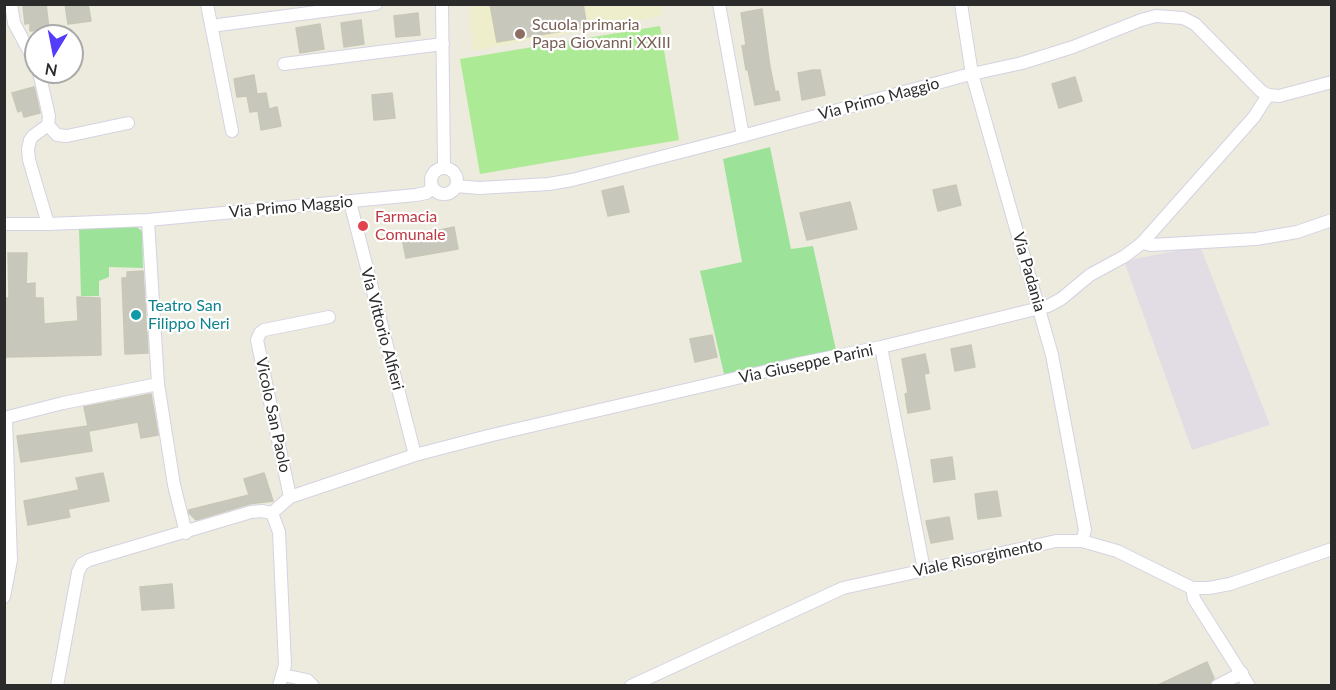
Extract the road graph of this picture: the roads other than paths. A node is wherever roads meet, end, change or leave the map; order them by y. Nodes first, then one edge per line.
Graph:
1 (11, 4) edge
2 (207, 4) edge
3 (376, 4) edge
4 (442, 4) edge
5 (719, 4) edge
6 (961, 4) edge
7 (211, 26) junction
8 (24, 42) edge
9 (443, 44) junction
10 (284, 64) dead end
11 (972, 74) junction
12 (1332, 82) edge
13 (42, 84) edge
14 (1268, 95) junction
15 (128, 123) dead end
16 (48, 125) junction
17 (232, 131) dead end
18 (743, 136) junction
19 (444, 167) junction
20 (456, 186) junction
21 (433, 188) junction
22 (350, 202) junction
23 (148, 220) junction
24 (1332, 220) edge
25 (4, 224) edge
26 (48, 224) junction
27 (1142, 243) junction
28 (1040, 309) junction
29 (328, 317) dead end
30 (881, 347) junction
31 (158, 384) junction
32 (5, 418) edge
33 (415, 455) junction
34 (290, 497) junction
35 (272, 513) junction
36 (186, 533) junction
37 (1082, 541) junction
38 (1332, 549) edge
39 (924, 570) junction
40 (1192, 588) junction
41 (4, 597) edge
42 (1242, 673) junction
43 (281, 680) edge
44 (57, 686) edge
45 (314, 686) edge
46 (631, 686) edge
47 (1217, 686) edge
48 (1249, 686) edge

1 - 8 street
2 - 7 street
3 - 7 street
4 - 9 street
5 - 18 street
6 - 11 street, Via Padania
7 - 17 street
9 - 10 street
9 - 19 street
11 - 14 street, Via Primo Maggio
11 - 18 street, Via Primo Maggio
11 - 28 street, Via Padania
12 - 14 street
13 - 16 street
14 - 27 street, Via Giuseppe Parini
15 - 16 street
16 - 26 street
18 - 20 street, Via Primo Maggio
19 - 20 street
19 - 21 street
20 - 21 street
21 - 22 street, Via Primo Maggio
22 - 23 street, Via Primo Maggio
22 - 33 street, Via Vittorio Alfieri
23 - 26 street, Via Primo Maggio
23 - 31 street
24 - 27 street
25 - 26 street, Via Primo Maggio
27 - 28 street, Via Giuseppe Parini
28 - 30 street, Via Giuseppe Parini
28 - 37 street, Via Padania
29 - 34 street, Vicolo San Paolo
30 - 33 street, Via Giuseppe Parini
30 - 39 street
31 - 32 street
31 - 36 street
32 - 41 street
33 - 34 street, Via Giuseppe Parini
34 - 35 street, Via Giuseppe Parini
35 - 36 street
35 - 43 street
36 - 44 street
37 - 39 street, Viale Risorgimento
37 - 40 street, Viale Risorgimento
38 - 40 street
39 - 46 street, Viale Risorgimento
40 - 42 street
42 - 47 street
42 - 48 street
43 - 45 street

